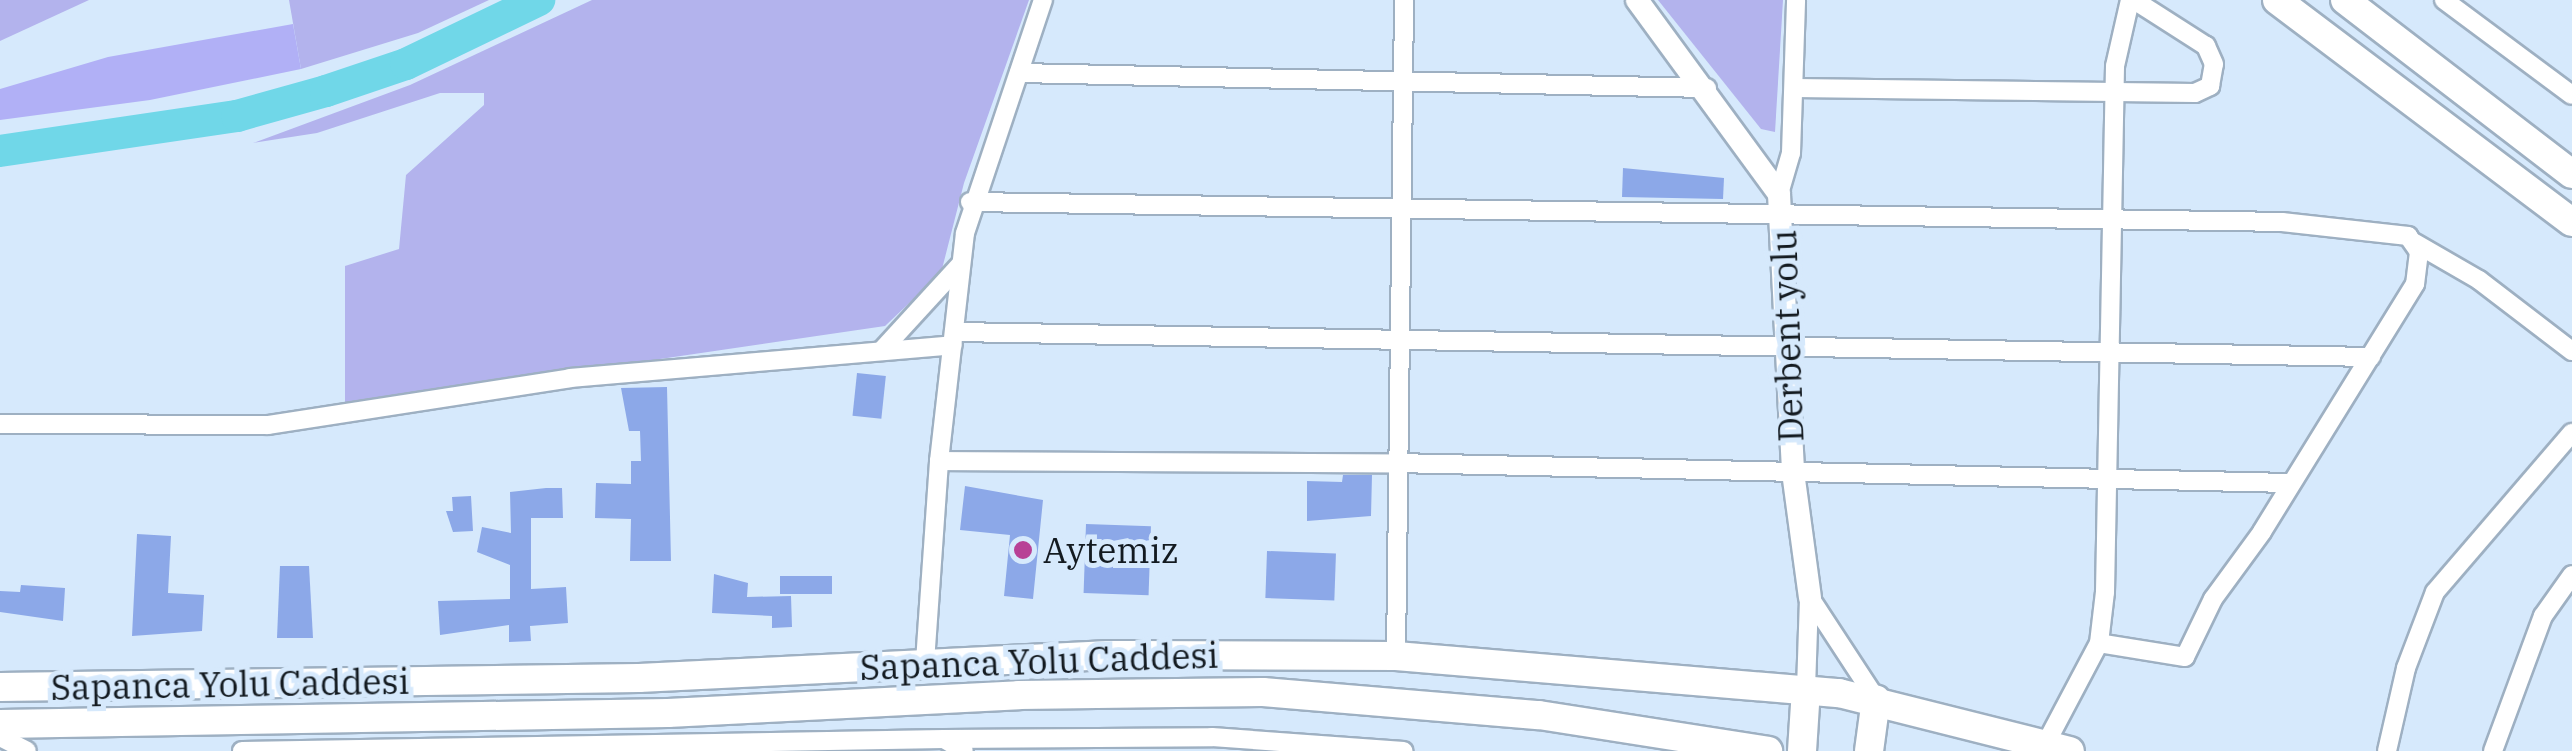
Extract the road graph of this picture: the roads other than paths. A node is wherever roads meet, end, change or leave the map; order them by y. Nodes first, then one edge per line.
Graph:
1 (1043, 0) edge
2 (1404, 0) edge
3 (1636, 0) edge
4 (1796, 0) edge
5 (2132, 0) edge
6 (2276, 0) edge
7 (2345, 0) edge
8 (2444, 0) edge
9 (1020, 73) junction
10 (1402, 77) junction
11 (1707, 88) junction
12 (1795, 88) junction
13 (2114, 92) junction
14 (2572, 95) edge
15 (2572, 174) edge
16 (970, 202) junction
17 (1781, 203) junction
18 (1400, 206) junction
19 (2111, 218) junction
20 (2572, 222) edge
21 (2416, 243) junction
22 (959, 266) junction
23 (1398, 336) junction
24 (954, 339) junction
25 (1789, 344) junction
26 (882, 350) junction
27 (2108, 350) junction
28 (2572, 351) edge
29 (2371, 358) junction
30 (0, 424) edge
31 (2572, 433) edge
32 (938, 461) junction
33 (1395, 464) junction
34 (1793, 472) junction
35 (2106, 478) junction
36 (2291, 483) junction
37 (2572, 576) edge
38 (1810, 598) junction
39 (2098, 643) junction
40 (1396, 656) junction
41 (925, 662) junction
42 (0, 688) edge
43 (1806, 689) junction
44 (1876, 700) junction
45 (0, 724) edge
46 (0, 737) edge
47 (944, 740) junction
48 (2058, 748) edge
49 (27, 751) edge
50 (242, 751) edge
51 (964, 751) edge
52 (1403, 751) edge
53 (1768, 751) edge
54 (1802, 751) edge
55 (1869, 751) edge
56 (2387, 751) edge
57 (2494, 751) edge

1 - 9 street
2 - 10 street
3 - 11 main road, Derbent yolu
4 - 12 street
5 - 13 street
5 - 13 street
6 - 20 highway
7 - 15 highway
8 - 14 street
9 - 10 street
9 - 16 street
10 - 11 street
10 - 18 street
11 - 17 main road, Derbent yolu
12 - 13 street
12 - 17 street
13 - 19 street
16 - 18 street
16 - 22 street
17 - 18 street
17 - 19 street
17 - 25 main road, Derbent yolu
18 - 23 street
19 - 21 street
19 - 27 street
21 - 28 street
21 - 29 street
22 - 24 street
22 - 26 street
23 - 24 street
23 - 25 street
23 - 33 street
24 - 26 street
24 - 32 street
25 - 27 street
25 - 34 main road, Derbent yolu
26 - 30 street
27 - 29 street
27 - 35 street
29 - 36 street
31 - 56 street
32 - 33 street
32 - 41 street
33 - 34 street
33 - 40 street
34 - 35 street
34 - 38 main road, Derbent yolu
35 - 36 street
35 - 39 street
36 - 39 street
37 - 57 street
38 - 43 street
38 - 44 street
39 - 48 street
40 - 41 highway, Sapanca Yolu Caddesi
40 - 43 highway, Sapanca Yolu Caddesi
41 - 42 highway, Sapanca Yolu Caddesi
43 - 44 highway, Sapanca Yolu Caddesi
43 - 54 highway
44 - 48 highway, Sapanca Yolu Caddesi
44 - 55 highway
45 - 53 highway, Sapanca Yolu Caddesi
46 - 49 street
47 - 50 street
47 - 51 street
47 - 52 street

